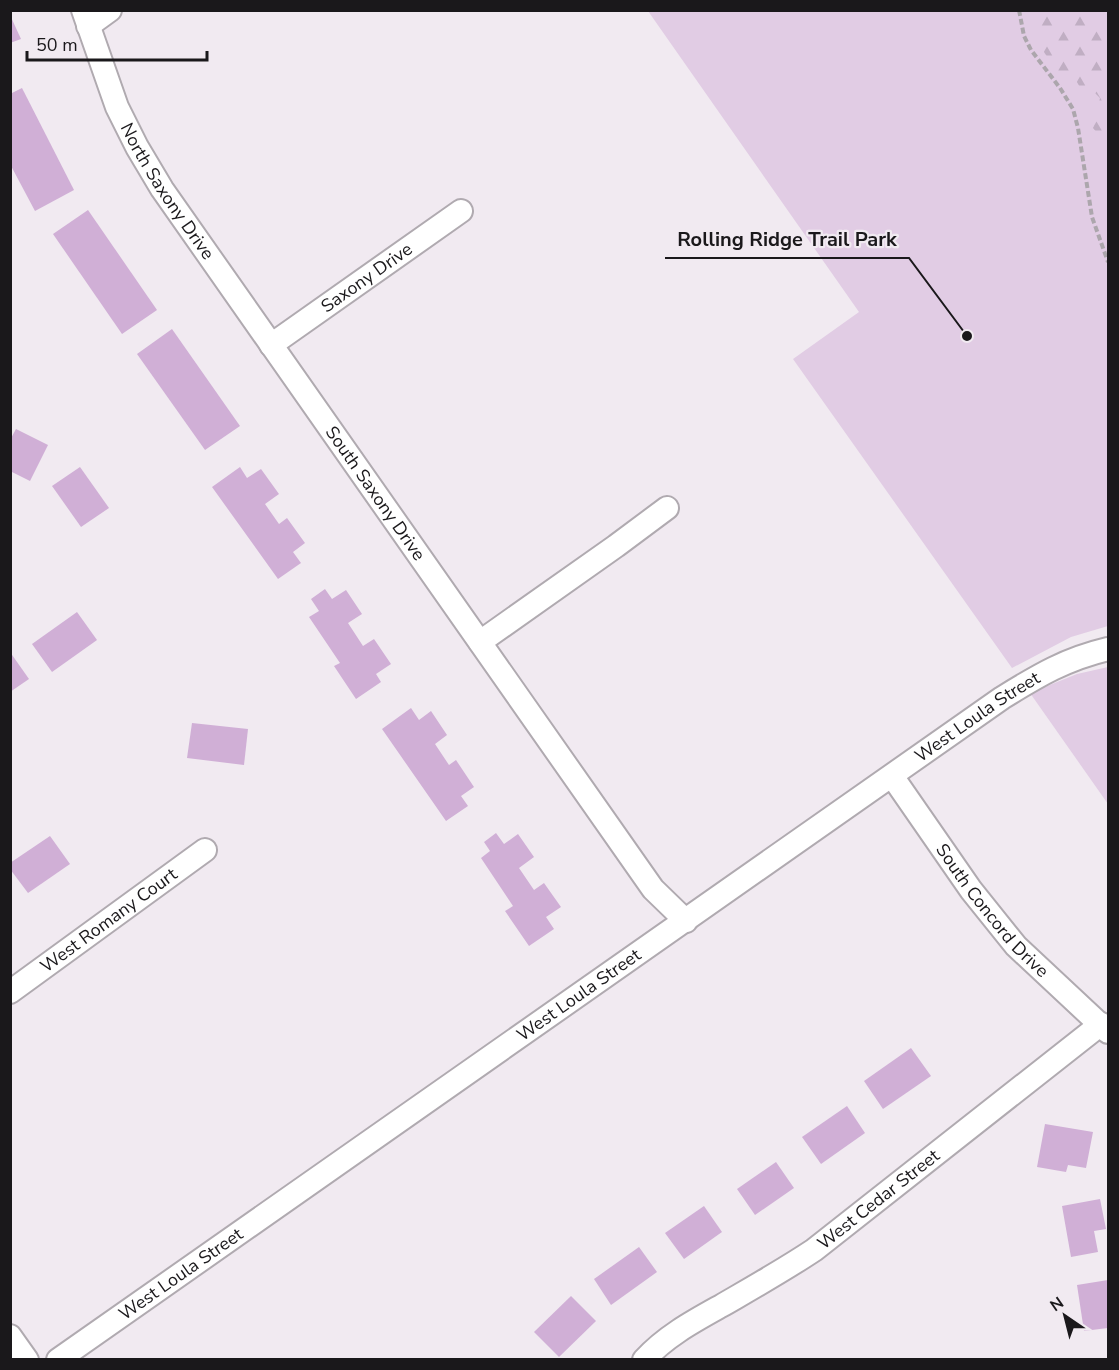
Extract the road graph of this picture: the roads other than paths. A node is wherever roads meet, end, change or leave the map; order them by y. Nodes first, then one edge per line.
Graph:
1 (110, 10) edge
2 (85, 18) edge
3 (461, 211) dead end
4 (272, 345) junction
5 (666, 508) dead end
6 (480, 642) junction
7 (1108, 649) edge
8 (892, 776) junction
9 (205, 849) dead end
10 (686, 921) junction
11 (10, 992) edge
12 (1105, 1028) edge
13 (10, 1336) edge
14 (27, 1359) edge
15 (58, 1359) edge
16 (644, 1359) edge

1 - 2 street, North Saxony Drive
2 - 4 street, North Saxony Drive
3 - 4 street, Saxony Drive
4 - 6 street, South Saxony Drive
5 - 6 street
6 - 10 street, South Saxony Drive
7 - 8 street, West Loula Street
8 - 10 street, West Loula Street
8 - 12 street, South Concord Drive
9 - 11 street, West Romany Court
10 - 15 street, West Loula Street
12 - 16 street, West Cedar Street
13 - 14 street

